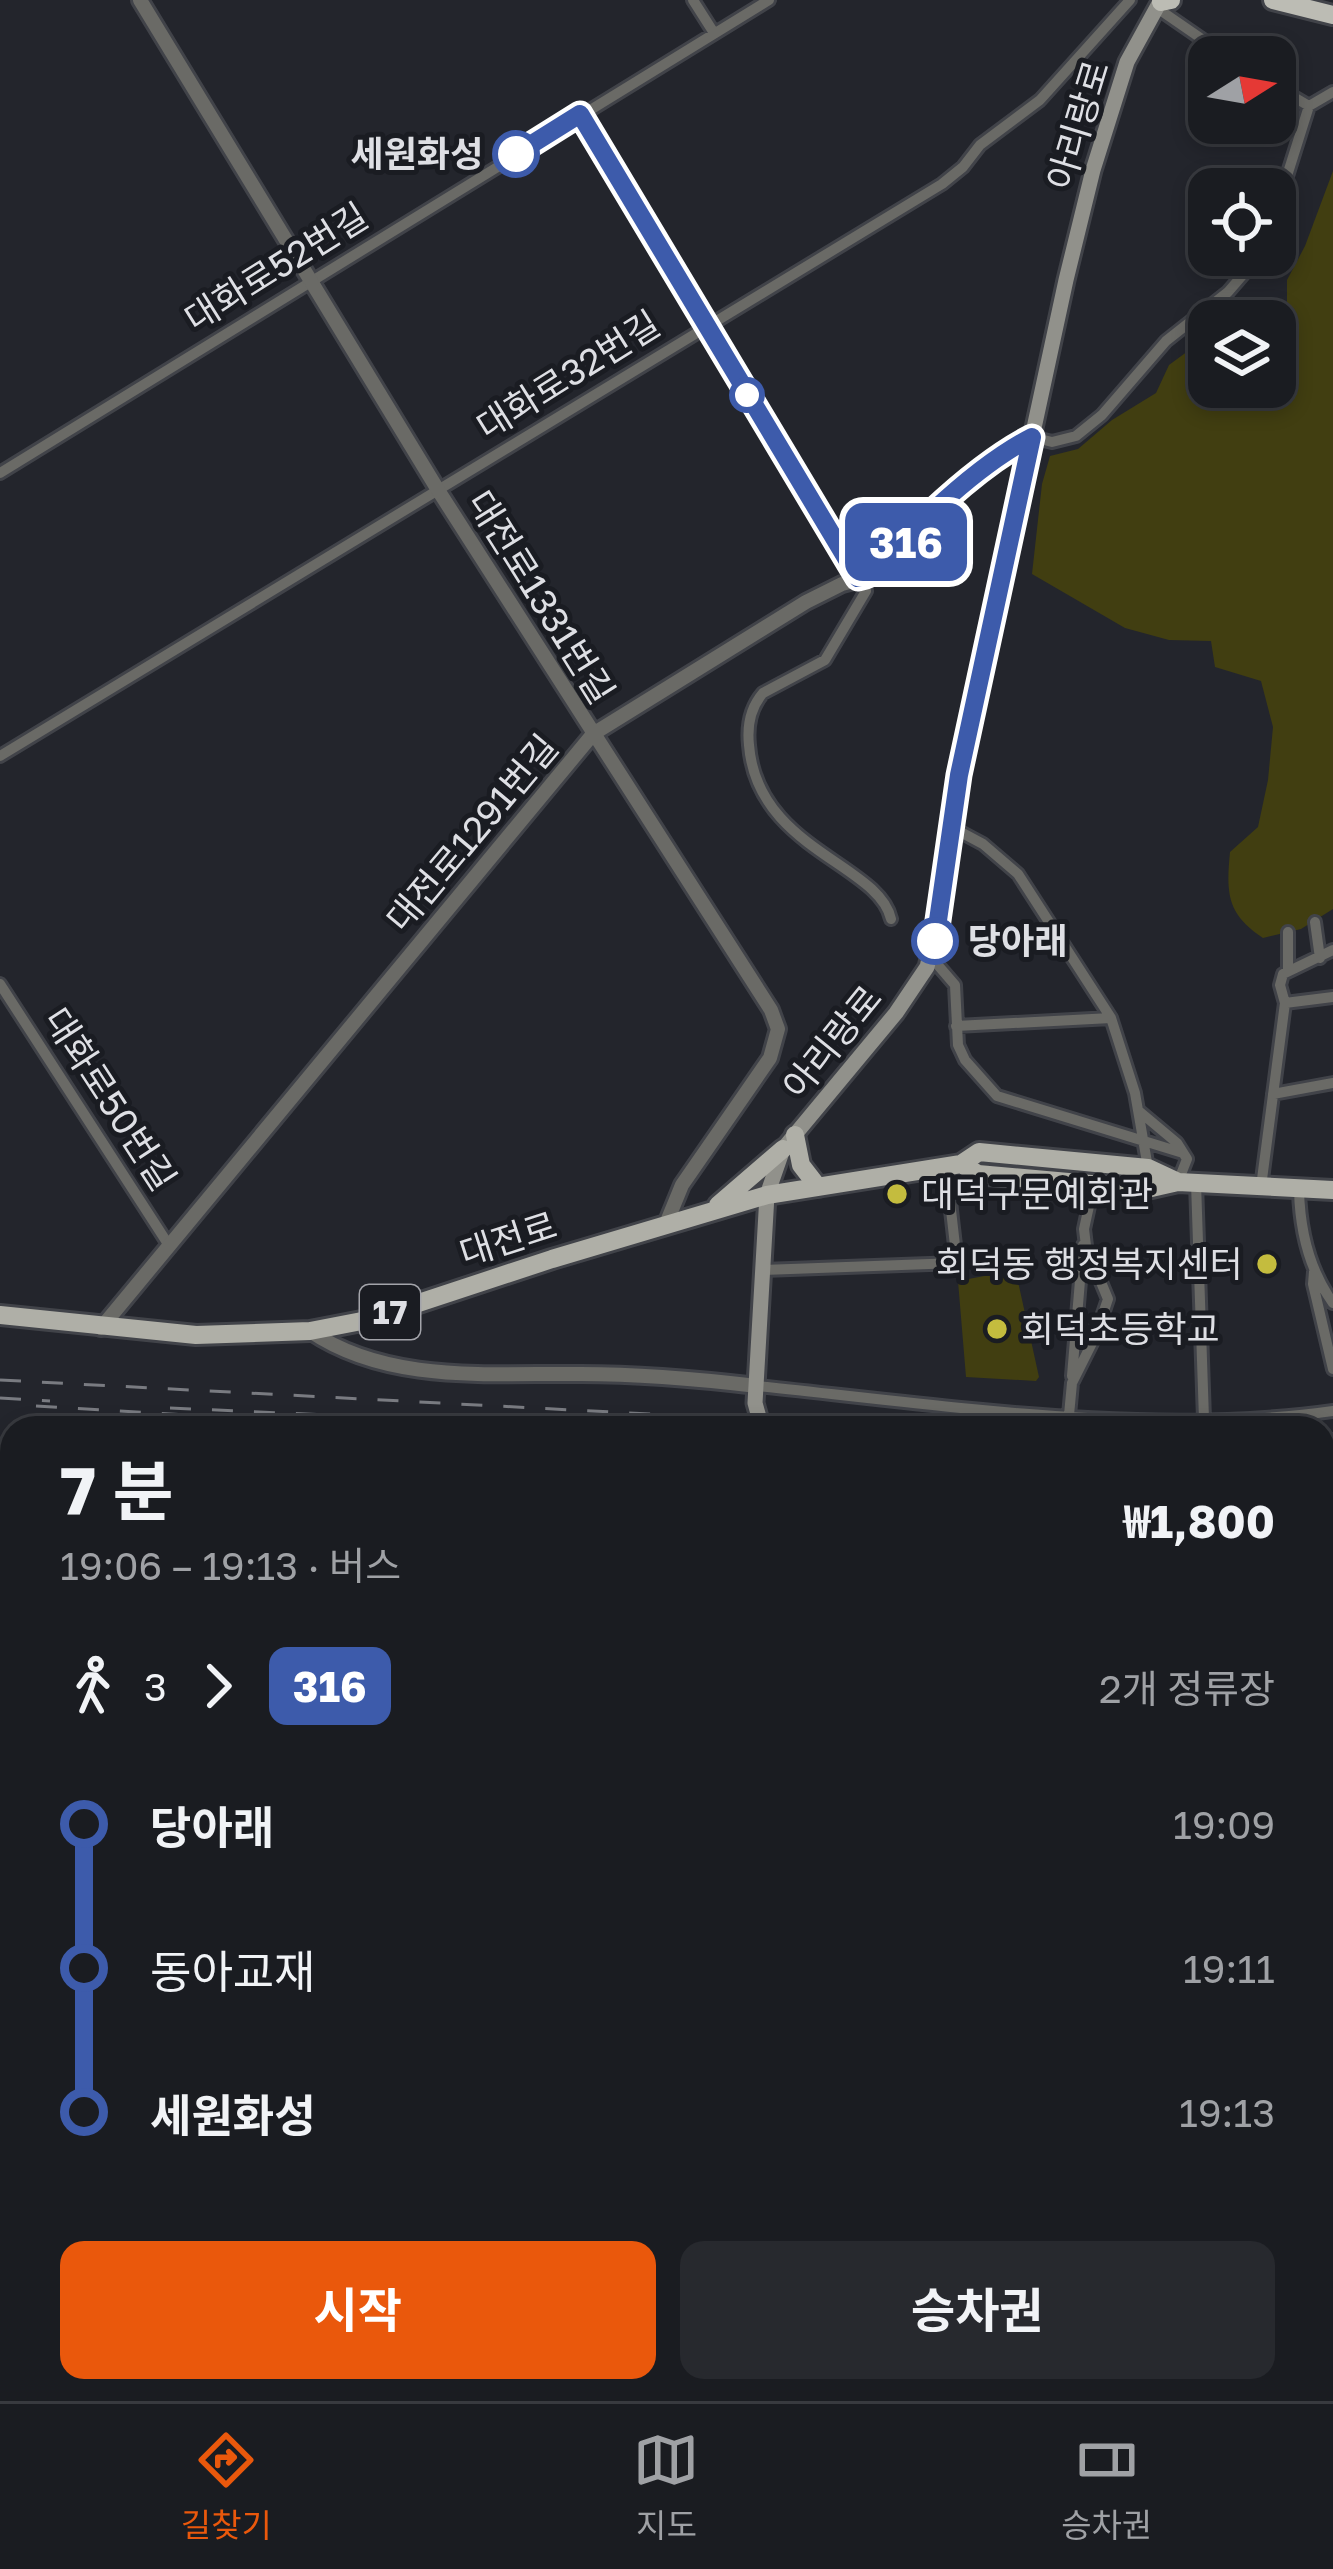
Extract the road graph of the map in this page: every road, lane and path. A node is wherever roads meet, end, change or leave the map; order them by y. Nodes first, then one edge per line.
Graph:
1 (140, 0) edge
2 (693, 0) edge
3 (769, 0) edge
4 (1130, 0) edge
5 (1273, 0) edge
6 (1163, 2) edge
7 (1333, 15) edge
8 (714, 33) junction
9 (1203, 36) edge
10 (1333, 92) edge
11 (1296, 98) edge
12 (1309, 106) junction
13 (580, 114) junction
14 (1289, 168) edge
15 (1242, 276) edge
16 (311, 281) junction
17 (705, 326) junction
18 (1032, 437) junction
19 (0, 473) edge
20 (438, 490) junction
21 (858, 578) junction
22 (593, 734) junction
23 (0, 756) edge
24 (953, 828) junction
25 (891, 919) dead end
26 (1315, 922) dead end
27 (1288, 932) dead end
28 (1333, 950) edge
29 (930, 956) junction
30 (1320, 958) junction
31 (1288, 970) junction
32 (0, 984) edge
33 (1333, 997) edge
34 (1285, 1003) junction
35 (1111, 1018) junction
36 (956, 1026) junction
37 (1333, 1083) edge
38 (1273, 1094) junction
39 (1140, 1112) junction
40 (1145, 1142) junction
41 (789, 1143) junction
42 (1184, 1153) junction
43 (954, 1165) junction
44 (1148, 1168) junction
45 (1187, 1182) junction
46 (1094, 1184) junction
47 (818, 1187) junction
48 (1261, 1187) junction
49 (1299, 1190) junction
50 (1333, 1190) edge
51 (766, 1195) junction
52 (712, 1211) junction
53 (666, 1224) junction
54 (1084, 1229) junction
55 (170, 1247) junction
56 (1314, 1268) junction
57 (763, 1270) junction
58 (1333, 1303) edge
59 (0, 1315) edge
60 (101, 1328) junction
61 (310, 1331) junction
62 (1333, 1370) edge
63 (1072, 1383) junction
64 (757, 1386) junction
65 (1333, 1412) edge
66 (1069, 1415) junction
67 (759, 1416) edge
68 (1103, 1416) edge
69 (1204, 1416) edge
70 (1259, 1416) edge

1 - 16 street, 대전로1331번길
2 - 8 street
3 - 8 street, 대화로52번길
4 - 17 street, 대화로32번길
5 - 7 highway
6 - 9 street
6 - 18 main road, 아리랑로
8 - 13 street, 대화로52번길
10 - 12 street
11 - 12 street
12 - 14 street
13 - 16 street, 대화로52번길
13 - 17 street
15 - 18 street
16 - 19 street, 대화로52번길
16 - 20 street, 대전로1331번길
17 - 20 street, 대화로32번길
17 - 21 street
18 - 21 street, 대전로1291번길
18 - 24 main road, 아리랑로
20 - 22 street, 대전로1331번길
20 - 23 street, 대화로32번길
21 - 22 street, 대전로1291번길
21 - 25 street
22 - 53 street, 대전로1331번길
22 - 55 street, 대전로1291번길
24 - 29 main road, 아리랑로
24 - 35 street
26 - 30 street
27 - 31 street
28 - 30 street
29 - 36 street
29 - 41 main road, 아리랑로
30 - 31 street
31 - 34 street
32 - 55 street, 대화로50번길
33 - 34 street
34 - 38 street
35 - 36 street
35 - 39 street
36 - 40 street
37 - 38 street
38 - 48 street
39 - 40 street
39 - 42 street
40 - 42 street
40 - 44 street
41 - 47 main road
41 - 51 main road, 아리랑로
41 - 52 main road
42 - 45 street
43 - 44 main road, 대전로 / 17
43 - 46 main road, 대전로 / 17
43 - 47 main road, 대전로 / 17
43 - 57 street
44 - 45 main road, 대전로 / 17
45 - 46 main road, 대전로 / 17
45 - 48 main road, 대전로 / 17
45 - 69 street
46 - 54 street
47 - 51 main road, 대전로 / 17
48 - 49 main road, 대전로 / 17
49 - 50 main road, 대전로 / 17
49 - 56 street
51 - 52 main road, 대전로 / 17
51 - 57 main road, 아리랑로
52 - 53 main road, 대전로 / 17
53 - 61 main road, 대전로 / 17
54 - 63 street
54 - 63 street
55 - 60 street, 대전로1291번길
56 - 58 street
56 - 62 street
57 - 64 main road, 아리랑로
59 - 60 main road, 대전로 / 17
60 - 61 main road, 대전로 / 17
61 - 64 street
63 - 66 street
64 - 66 street
64 - 67 main road, 아리랑로
65 - 70 street
66 - 68 street

